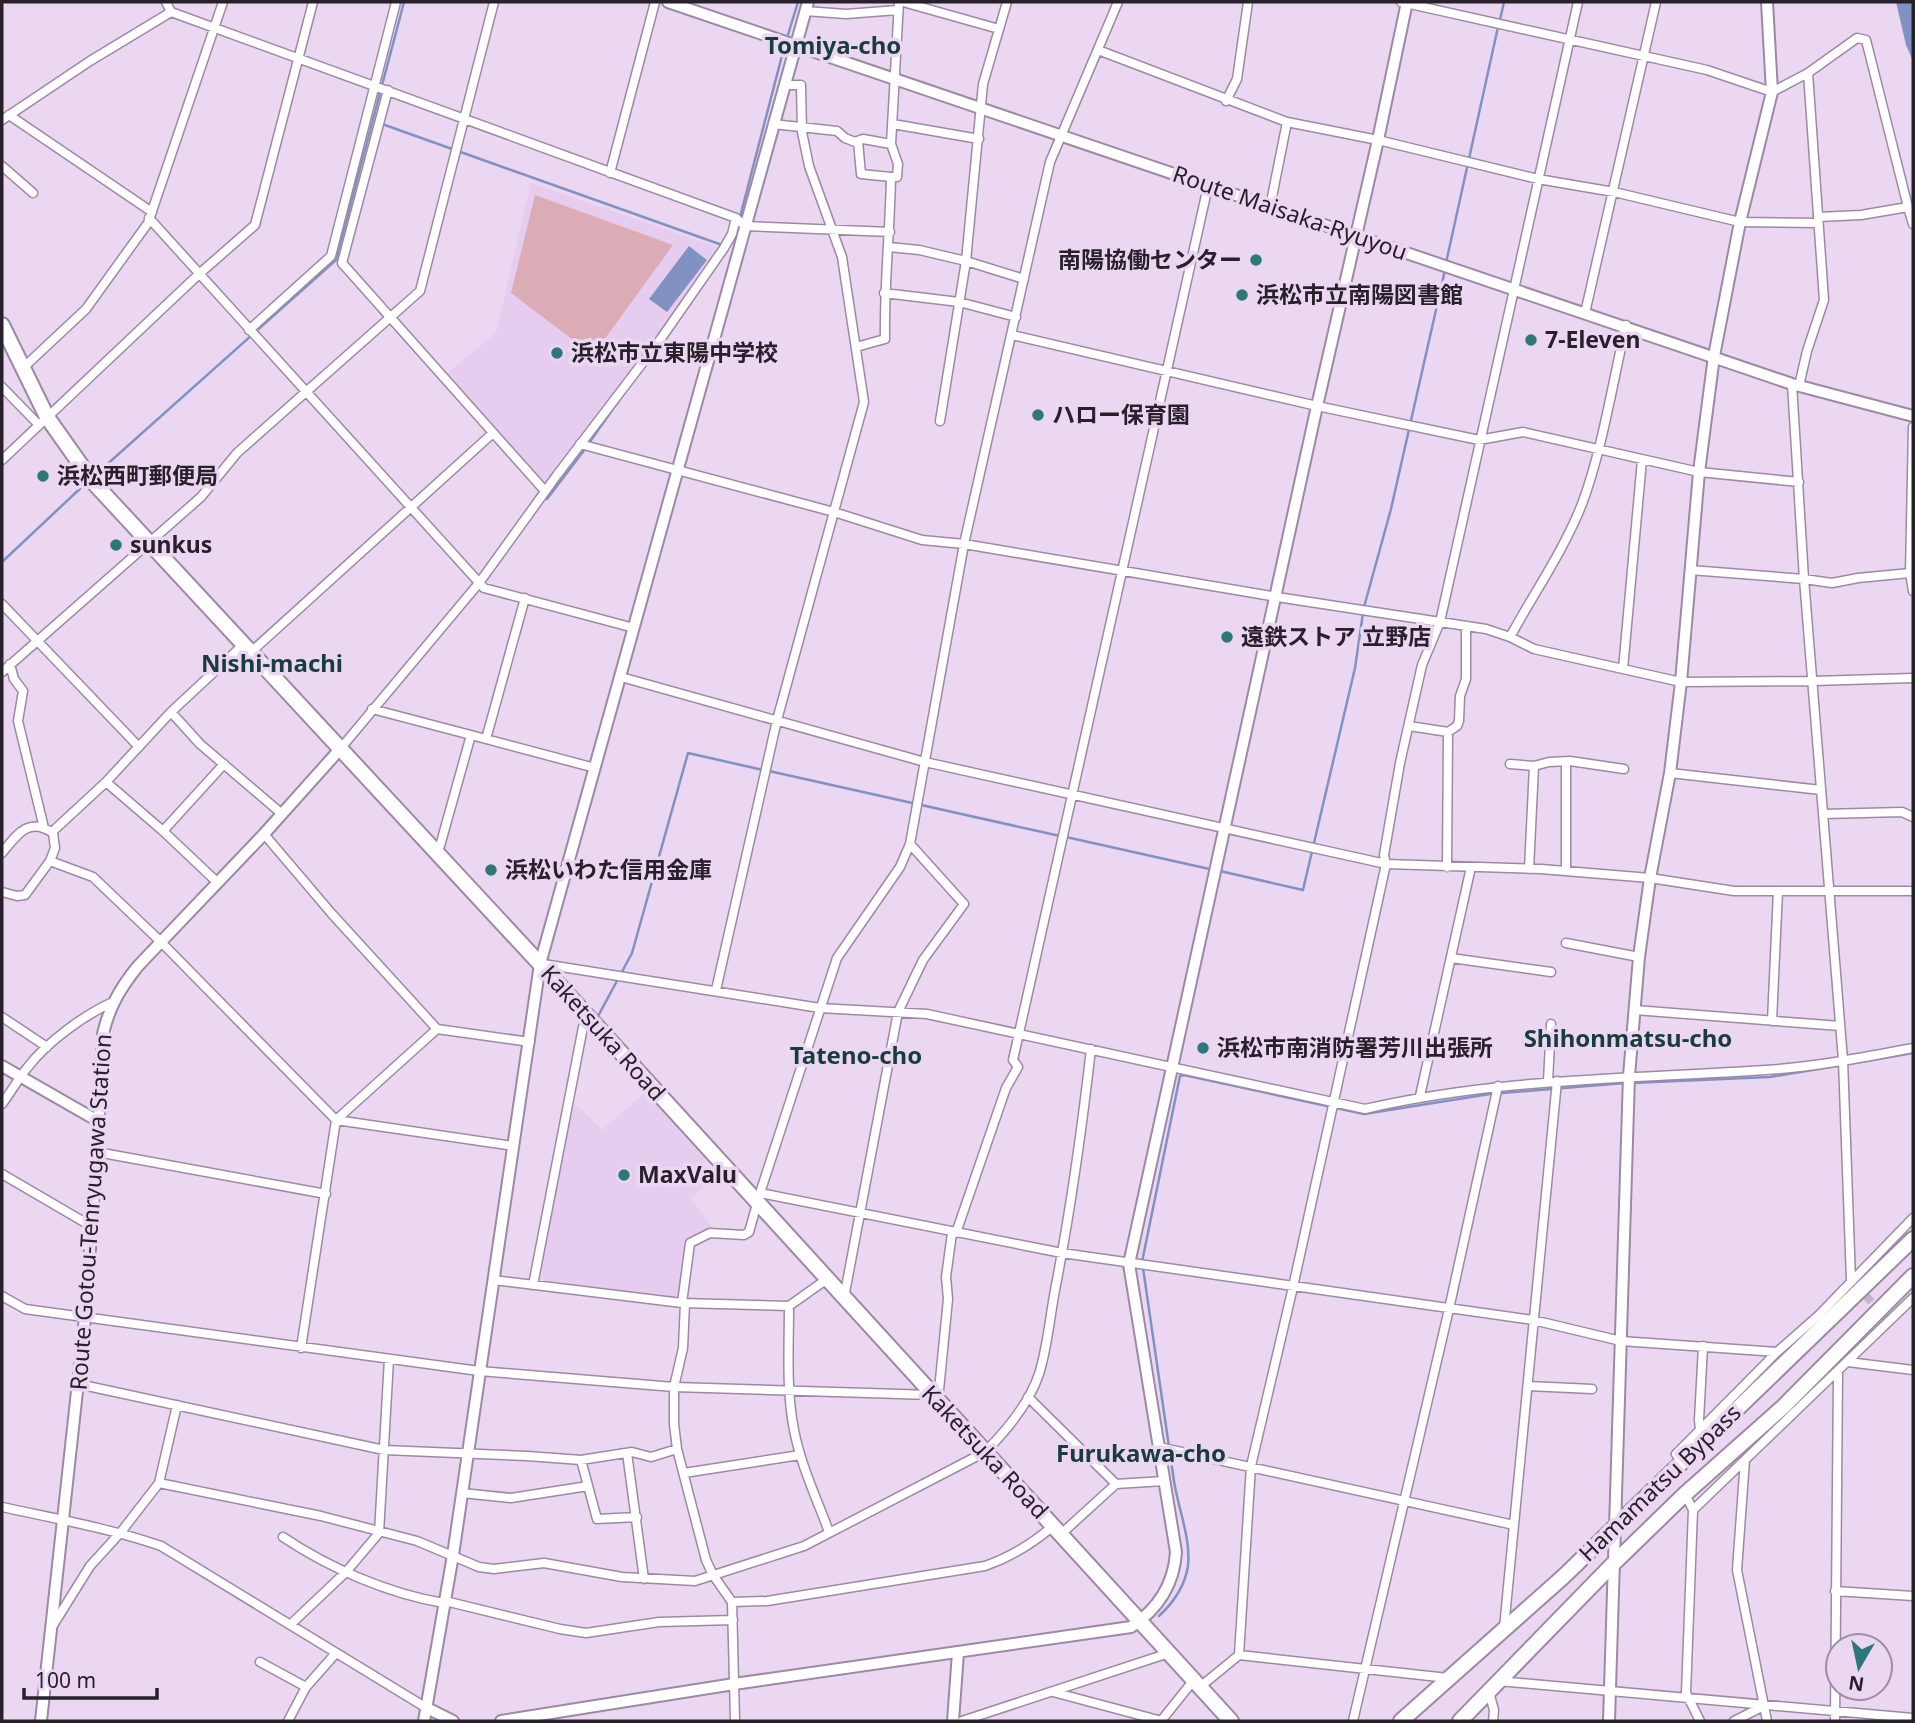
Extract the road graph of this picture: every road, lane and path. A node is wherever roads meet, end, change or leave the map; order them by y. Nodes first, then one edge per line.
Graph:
1 (166, 2) edge
2 (223, 2) edge
3 (313, 2) edge
4 (396, 2) edge
5 (494, 2) edge
6 (655, 2) edge
7 (668, 2) edge
8 (1007, 2) edge
9 (1118, 2) edge
10 (1248, 2) edge
11 (1404, 2) edge
12 (1578, 2) edge
13 (1656, 2) edge
14 (1767, 2) edge
15 (900, 4) edge
16 (806, 6) edge
17 (171, 12) junction
18 (215, 26) junction
19 (999, 29) junction
20 (1570, 39) junction
21 (795, 45) junction
22 (1098, 50) junction
23 (1645, 55) junction
24 (299, 58) junction
25 (1808, 73) junction
26 (896, 80) junction
27 (374, 85) junction
28 (784, 85) junction
29 (388, 90) junction
30 (1772, 92) junction
31 (1226, 101) junction
32 (980, 108) junction
33 (5, 118) edge
34 (463, 120) junction
35 (1287, 121) junction
36 (773, 124) junction
37 (893, 124) junction
38 (802, 129) junction
39 (1063, 136) junction
40 (979, 139) junction
41 (1378, 140) junction
42 (858, 141) junction
43 (891, 144) junction
44 (2, 166) edge
45 (610, 173) junction
46 (891, 177) junction
47 (1538, 178) junction
48 (1208, 186) junction
49 (1614, 192) junction
50 (33, 193) dead end
51 (1908, 206) junction
52 (1270, 207) junction
53 (150, 215) junction
54 (736, 218) junction
55 (1818, 220) junction
56 (1740, 222) junction
57 (1913, 224) edge
58 (746, 226) junction
59 (830, 230) junction
60 (890, 232) junction
61 (1356, 235) junction
62 (889, 247) junction
63 (966, 261) junction
64 (199, 274) junction
65 (1024, 279) junction
66 (1514, 289) junction
67 (884, 293) junction
68 (959, 302) junction
69 (1585, 313) junction
70 (391, 317) junction
71 (1016, 317) junction
72 (2, 325) edge
73 (1626, 325) junction
74 (251, 332) junction
75 (1012, 335) junction
76 (856, 347) junction
77 (1714, 356) junction
78 (23, 368) junction
79 (1167, 370) junction
80 (1796, 385) junction
81 (2, 387) edge
82 (305, 393) junction
83 (1317, 406) junction
84 (1913, 416) edge
85 (43, 421) junction
86 (940, 421) dead end
87 (1913, 427) edge
88 (493, 433) junction
89 (1479, 440) junction
90 (580, 444) junction
91 (1597, 450) junction
92 (2, 460) edge
93 (1642, 460) junction
94 (677, 470) junction
95 (1699, 472) junction
96 (1799, 482) junction
97 (545, 491) junction
98 (410, 507) junction
99 (834, 512) junction
100 (150, 544) junction
101 (964, 544) junction
102 (1690, 570) junction
103 (1122, 571) junction
104 (1910, 573) junction
105 (1804, 579) junction
106 (479, 583) junction
107 (1913, 591) edge
108 (1276, 597) junction
109 (525, 598) junction
110 (2, 604) edge
111 (1440, 622) junction
112 (1466, 627) junction
113 (634, 628) junction
114 (1510, 637) junction
115 (38, 641) junction
116 (248, 648) junction
117 (10, 664) junction
118 (1623, 669) junction
119 (2, 672) edge
120 (621, 677) junction
121 (1913, 678) edge
122 (1813, 681) junction
123 (1681, 682) junction
124 (372, 709) junction
125 (172, 712) junction
126 (777, 720) junction
127 (1409, 726) junction
128 (1448, 732) junction
129 (471, 735) junction
130 (486, 739) junction
131 (139, 747) junction
132 (341, 748) junction
133 (925, 762) junction
134 (1566, 762) junction
135 (224, 764) junction
136 (1510, 764) dead end
137 (1534, 766) junction
138 (595, 768) junction
139 (1624, 769) dead end
140 (1670, 773) junction
141 (106, 782) junction
142 (1821, 790) junction
143 (1072, 796) junction
144 (282, 814) junction
145 (1823, 814) junction
146 (1913, 817) edge
147 (1225, 829) junction
148 (48, 830) junction
149 (163, 831) junction
150 (264, 834) junction
151 (910, 844) junction
152 (435, 850) junction
153 (2, 853) edge
154 (50, 861) junction
155 (1386, 864) junction
156 (1447, 867) junction
157 (1471, 867) junction
158 (1530, 869) junction
159 (1566, 871) junction
160 (1650, 878) junction
161 (218, 883) junction
162 (1778, 891) junction
163 (1913, 891) edge
164 (2, 892) edge
165 (1829, 892) junction
166 (161, 942) junction
167 (1566, 943) dead end
168 (1639, 957) junction
169 (1451, 958) junction
170 (540, 964) junction
171 (1550, 972) dead end
172 (716, 990) junction
173 (113, 1002) junction
174 (820, 1008) junction
175 (1635, 1010) junction
176 (898, 1012) junction
177 (2, 1017) edge
178 (592, 1021) junction
179 (1772, 1021) junction
180 (1551, 1024) dead end
181 (1840, 1026) junction
182 (437, 1028) junction
183 (1019, 1033) junction
184 (530, 1042) junction
185 (47, 1047) junction
186 (1913, 1048) edge
187 (1091, 1049) junction
188 (1843, 1060) junction
189 (2, 1066) edge
190 (1173, 1066) junction
191 (1629, 1076) junction
192 (22, 1078) junction
193 (1553, 1081) junction
194 (1498, 1086) junction
195 (1420, 1096) junction
196 (2, 1104) edge
197 (1333, 1105) junction
198 (336, 1120) junction
199 (98, 1121) junction
200 (513, 1146) junction
201 (97, 1152) junction
202 (2, 1174) edge
203 (326, 1194) junction
204 (759, 1198) junction
205 (861, 1214) junction
206 (1913, 1218) edge
207 (91, 1226) junction
208 (954, 1233) junction
209 (1913, 1239) edge
210 (1062, 1253) junction
211 (1129, 1264) junction
212 (1913, 1276) edge
213 (827, 1279) junction
214 (493, 1280) junction
215 (1851, 1280) junction
216 (533, 1285) junction
217 (1293, 1287) junction
218 (2, 1296) edge
219 (845, 1298) junction
220 (1913, 1298) edge
221 (684, 1303) junction
222 (789, 1306) junction
223 (1449, 1309) junction
224 (85, 1318) junction
225 (1532, 1320) junction
226 (1621, 1341) junction
227 (1703, 1346) junction
228 (301, 1348) junction
229 (1777, 1352) junction
230 (389, 1359) junction
231 (1848, 1362) junction
232 (1913, 1370) edge
233 (480, 1371) junction
234 (1838, 1373) junction
235 (78, 1384) junction
236 (1528, 1386) junction
237 (674, 1387) junction
238 (1592, 1389) dead end
239 (790, 1391) junction
240 (932, 1395) junction
241 (1028, 1398) junction
242 (177, 1405) junction
243 (1700, 1429) junction
244 (1159, 1447) junction
245 (677, 1449) junction
246 (384, 1450) junction
247 (985, 1452) junction
248 (467, 1453) junction
249 (627, 1453) junction
250 (800, 1455) junction
251 (581, 1460) junction
252 (1745, 1460) junction
253 (1682, 1462) junction
254 (1251, 1466) junction
255 (684, 1473) junction
256 (1164, 1481) junction
257 (159, 1483) junction
258 (1116, 1484) junction
259 (588, 1486) junction
260 (462, 1493) junction
261 (1685, 1494) junction
262 (1405, 1500) junction
263 (2, 1507) edge
264 (1693, 1510) junction
265 (637, 1517) junction
266 (61, 1520) junction
267 (1514, 1525) junction
268 (1615, 1526) junction
269 (1057, 1530) junction
270 (121, 1532) junction
271 (829, 1532) junction
272 (379, 1533) junction
273 (283, 1537) dead end
274 (453, 1555) junction
275 (1612, 1564) junction
276 (346, 1573) junction
277 (713, 1575) junction
278 (644, 1579) junction
279 (1835, 1591) junction
280 (1913, 1596) edge
281 (444, 1602) junction
282 (732, 1602) junction
283 (733, 1620) junction
284 (1140, 1621) junction
285 (291, 1624) junction
286 (50, 1630) junction
287 (1504, 1630) junction
288 (336, 1653) junction
289 (958, 1653) junction
290 (1169, 1653) junction
291 (1239, 1655) junction
292 (260, 1662) dead end
293 (1366, 1670) junction
294 (1448, 1678) junction
295 (734, 1684) junction
296 (1197, 1684) junction
297 (1493, 1687) junction
298 (306, 1688) junction
299 (1610, 1691) junction
300 (1051, 1692) junction
301 (1688, 1699) junction
302 (1765, 1706) junction
303 (425, 1707) junction
304 (1834, 1717) edge
305 (1913, 1718) edge
306 (527, 1719) edge
307 (41, 1721) edge
308 (288, 1721) edge
309 (424, 1721) edge
310 (453, 1721) edge
311 (501, 1721) edge
312 (734, 1721) edge
313 (953, 1721) edge
314 (962, 1721) edge
315 (1162, 1721) edge
316 (1231, 1721) edge
317 (1353, 1721) edge
318 (1401, 1721) edge
319 (1460, 1721) edge
320 (1493, 1721) edge
321 (1609, 1721) edge
322 (1700, 1721) edge
323 (1734, 1721) edge
324 (1767, 1721) edge

1 - 17 street
2 - 18 street
3 - 24 street
4 - 27 street
5 - 34 street
6 - 45 street
7 - 21 street, Route Maisaka-Ryuyou
8 - 19 street
9 - 22 street
10 - 31 street
11 - 20 street
11 - 41 street
12 - 20 street
13 - 23 street
14 - 30 street
15 - 16 street
15 - 19 street
15 - 26 street
16 - 21 street
17 - 18 street
17 - 33 street
18 - 24 street
18 - 53 street
19 - 32 street
20 - 23 street
20 - 47 street
21 - 26 street, Route Maisaka-Ryuyou
21 - 28 street
22 - 31 street
22 - 39 street
23 - 30 street
23 - 49 street
24 - 27 street
24 - 64 street
25 - 30 street
25 - 51 street
25 - 55 street
26 - 32 street, Route Maisaka-Ryuyou
26 - 37 street
27 - 29 street
27 - 74 street
28 - 36 street
28 - 38 street
29 - 34 street
29 - 70 street
30 - 56 street
31 - 35 street
32 - 39 street, Route Maisaka-Ryuyou
32 - 40 street
33 - 53 street
34 - 45 street
34 - 70 street
35 - 41 street
35 - 52 street
36 - 38 street
36 - 58 street
37 - 40 street
37 - 43 street
38 - 42 street
38 - 59 street
39 - 48 street, Route Maisaka-Ryuyou
39 - 65 street
40 - 63 street
41 - 47 street
41 - 61 street
42 - 43 street
42 - 46 street
43 - 46 street
44 - 50 street
45 - 54 street
46 - 60 street
47 - 49 street
47 - 66 street
48 - 52 street, Route Maisaka-Ryuyou
48 - 79 street
49 - 56 street
49 - 69 street
51 - 55 street
51 - 57 street
52 - 61 street, Route Maisaka-Ryuyou
53 - 64 street
53 - 78 street
54 - 58 street
54 - 90 street
55 - 56 street
55 - 80 street
56 - 77 street
58 - 59 street
58 - 94 street
59 - 60 street
59 - 76 street
60 - 62 street
61 - 66 street, Route Maisaka-Ryuyou
61 - 83 street
62 - 63 street
62 - 67 street
63 - 65 street
63 - 68 street
64 - 74 street
64 - 85 street
65 - 71 street
66 - 69 street, Route Maisaka-Ryuyou
66 - 89 street
67 - 68 street
67 - 76 street
68 - 71 street
68 - 86 street
69 - 73 street, Route Maisaka-Ryuyou
70 - 82 street
70 - 88 street
71 - 75 street
72 - 78 highway, Kaketsuka Road
73 - 77 street, Route Maisaka-Ryuyou
73 - 91 street
74 - 82 street
75 - 79 street
75 - 101 street
76 - 99 street
77 - 80 street, Route Maisaka-Ryuyou
77 - 95 street
78 - 85 highway, Kaketsuka Road
79 - 83 street
79 - 103 street
80 - 84 street, Route Maisaka-Ryuyou
80 - 96 street
81 - 85 street
82 - 98 street
82 - 100 street
83 - 89 street
83 - 108 street
85 - 92 street
85 - 100 highway, Kaketsuka Road
87 - 104 street
88 - 97 street
88 - 98 street
89 - 91 street
89 - 111 street
90 - 94 street
90 - 97 street
91 - 93 street
91 - 114 street
93 - 95 street
93 - 118 street
94 - 99 street
94 - 113 street
95 - 96 street
95 - 102 street
96 - 105 street
97 - 106 street
98 - 106 street
98 - 116 street
99 - 101 street
99 - 126 street
100 - 115 street
100 - 116 highway, Kaketsuka Road
101 - 103 street
101 - 133 street
102 - 105 street
102 - 123 street
103 - 108 street
103 - 143 street
104 - 105 street
104 - 107 street
105 - 122 street
106 - 109 street
106 - 124 street
108 - 111 street
108 - 147 street
109 - 113 street
109 - 130 street
110 - 115 street
111 - 112 street
111 - 127 street
112 - 114 street
112 - 128 street
113 - 120 street
114 - 118 street
115 - 117 street
115 - 131 street
116 - 125 street
116 - 132 highway, Kaketsuka Road
117 - 119 street
117 - 148 street
118 - 123 street
120 - 126 street
120 - 138 street
121 - 122 street
122 - 123 street
122 - 142 street
123 - 140 street
124 - 129 street
124 - 132 street
125 - 131 street
125 - 135 street
126 - 133 street
126 - 172 street
127 - 128 street
127 - 155 street
128 - 156 street
129 - 130 street
129 - 152 street
130 - 138 street
131 - 141 street
132 - 144 street, Route Gotou-Tenryugawa Station
132 - 152 highway, Kaketsuka Road
133 - 143 street
133 - 151 street
134 - 137 street
134 - 139 street
134 - 159 street
135 - 144 street
135 - 149 street
136 - 137 street
137 - 158 street
138 - 170 street
140 - 142 street
140 - 160 street
141 - 148 street
141 - 149 street
142 - 145 street
143 - 147 street
143 - 183 street
144 - 150 street, Route Gotou-Tenryugawa Station
145 - 146 street
145 - 165 street
147 - 155 street
147 - 190 street
148 - 153 street
148 - 154 street
149 - 161 street
150 - 161 street, Route Gotou-Tenryugawa Station
150 - 182 street
151 - 174 street
151 - 176 street
152 - 170 highway, Kaketsuka Road
154 - 164 street
154 - 166 street
155 - 156 street
155 - 197 street
156 - 157 street
157 - 158 street
157 - 169 street
158 - 159 street
159 - 160 street
160 - 162 street
160 - 168 street
161 - 166 street, Route Gotou-Tenryugawa Station
162 - 165 street
162 - 179 street
163 - 165 street
165 - 181 street
166 - 173 street, Route Gotou-Tenryugawa Station
166 - 198 street
167 - 168 street
168 - 175 street
169 - 171 street
169 - 195 street
170 - 172 street
170 - 178 highway, Kaketsuka Road
170 - 184 street
172 - 174 street
173 - 185 street
173 - 199 street, Route Gotou-Tenryugawa Station
174 - 176 street
174 - 204 street
175 - 179 street
175 - 191 street
176 - 183 street
176 - 205 street
177 - 185 street
178 - 204 highway, Kaketsuka Road
178 - 216 street
179 - 181 street
180 - 193 street
181 - 188 street
182 - 184 street
182 - 198 street
183 - 187 street
183 - 208 street
184 - 200 street
185 - 192 street
186 - 188 street
187 - 190 street
187 - 210 street
188 - 191 street
188 - 215 street
189 - 192 street
190 - 197 street
190 - 211 street
191 - 193 street
191 - 226 street
192 - 196 street
192 - 199 street
193 - 194 street
193 - 225 street
194 - 195 street
194 - 223 street
195 - 197 street
197 - 217 street
198 - 200 street
198 - 203 street
199 - 201 street, Route Gotou-Tenryugawa Station
200 - 214 street
201 - 203 street
201 - 207 street, Route Gotou-Tenryugawa Station
202 - 207 street
203 - 228 street
204 - 205 street
204 - 213 highway, Kaketsuka Road
204 - 221 street
205 - 208 street
205 - 219 street
206 - 215 street
207 - 224 street, Route Gotou-Tenryugawa Station
208 - 210 street
208 - 240 street
209 - 253 highway, Hamamatsu Bypass
210 - 211 street
210 - 241 street
211 - 217 street
211 - 244 street
212 - 261 highway, Hamamatsu Bypass
213 - 219 highway, Kaketsuka Road
213 - 222 street
214 - 216 street
214 - 233 street
215 - 229 street
216 - 221 street
217 - 223 street
217 - 254 street
218 - 224 street
219 - 240 highway, Kaketsuka Road
220 - 231 street
221 - 222 street
221 - 237 street
222 - 239 street
223 - 225 street
223 - 262 street
224 - 228 street
224 - 235 street, Route Gotou-Tenryugawa Station
225 - 226 street
225 - 236 street
226 - 227 street
226 - 268 street
227 - 229 street
227 - 243 street
228 - 230 street
229 - 243 street
230 - 233 street
230 - 246 street
231 - 232 street
231 - 234 street
233 - 237 street
233 - 248 street
234 - 252 street
234 - 279 street
235 - 242 street
235 - 266 street, Route Gotou-Tenryugawa Station
236 - 238 street
236 - 267 street
237 - 239 street
237 - 245 street
239 - 240 street
239 - 250 street
240 - 247 highway, Kaketsuka Road
241 - 247 street
241 - 258 street
242 - 246 street
242 - 257 street
243 - 253 street
244 - 254 street
244 - 256 street
245 - 249 street
245 - 255 street
246 - 248 street
246 - 272 street
247 - 269 highway, Kaketsuka Road
247 - 271 street
248 - 251 street
248 - 260 street
249 - 251 street
249 - 265 street
250 - 255 street
250 - 271 street
251 - 259 street
252 - 264 street
252 - 302 street
253 - 268 highway, Hamamatsu Bypass
254 - 262 street
254 - 291 street
255 - 277 street
256 - 258 street
256 - 284 street
257 - 270 street
257 - 272 street
258 - 269 street
259 - 260 street
259 - 265 street
260 - 274 street
261 - 264 street
261 - 275 highway, Hamamatsu Bypass
262 - 267 street
262 - 293 street
263 - 266 street
264 - 301 street
265 - 278 street
266 - 270 street
266 - 286 street, Route Gotou-Tenryugawa Station
267 - 287 street
268 - 275 street
268 - 287 highway, Hamamatsu Bypass
269 - 282 street
269 - 284 highway, Kaketsuka Road
270 - 285 street
270 - 286 street
271 - 277 street
272 - 274 street
272 - 276 street
273 - 276 street
274 - 278 street
274 - 281 street
275 - 297 highway, Hamamatsu Bypass
275 - 299 street
276 - 281 street
276 - 285 street
277 - 278 street
277 - 282 street
279 - 280 street
279 - 304 street
281 - 283 street
281 - 303 street
282 - 283 street
283 - 295 street
284 - 289 street
284 - 290 highway, Kaketsuka Road
285 - 288 street
286 - 307 street, Route Gotou-Tenryugawa Station
287 - 294 highway, Hamamatsu Bypass
288 - 298 street
288 - 303 street
289 - 295 street
289 - 313 street
290 - 296 highway, Kaketsuka Road
290 - 300 street
291 - 293 street
291 - 296 street
292 - 298 street
293 - 294 street
293 - 317 street
294 - 318 highway, Hamamatsu Bypass
295 - 306 street
295 - 312 street
296 - 315 street
296 - 316 highway, Kaketsuka Road
297 - 299 street
297 - 319 highway, Hamamatsu Bypass
297 - 320 street
298 - 308 street
299 - 301 street
299 - 321 street
300 - 314 street
300 - 315 street
301 - 302 street
301 - 322 street
302 - 304 street
302 - 323 street
302 - 324 street
303 - 309 street
303 - 310 street
304 - 305 street
306 - 311 street

